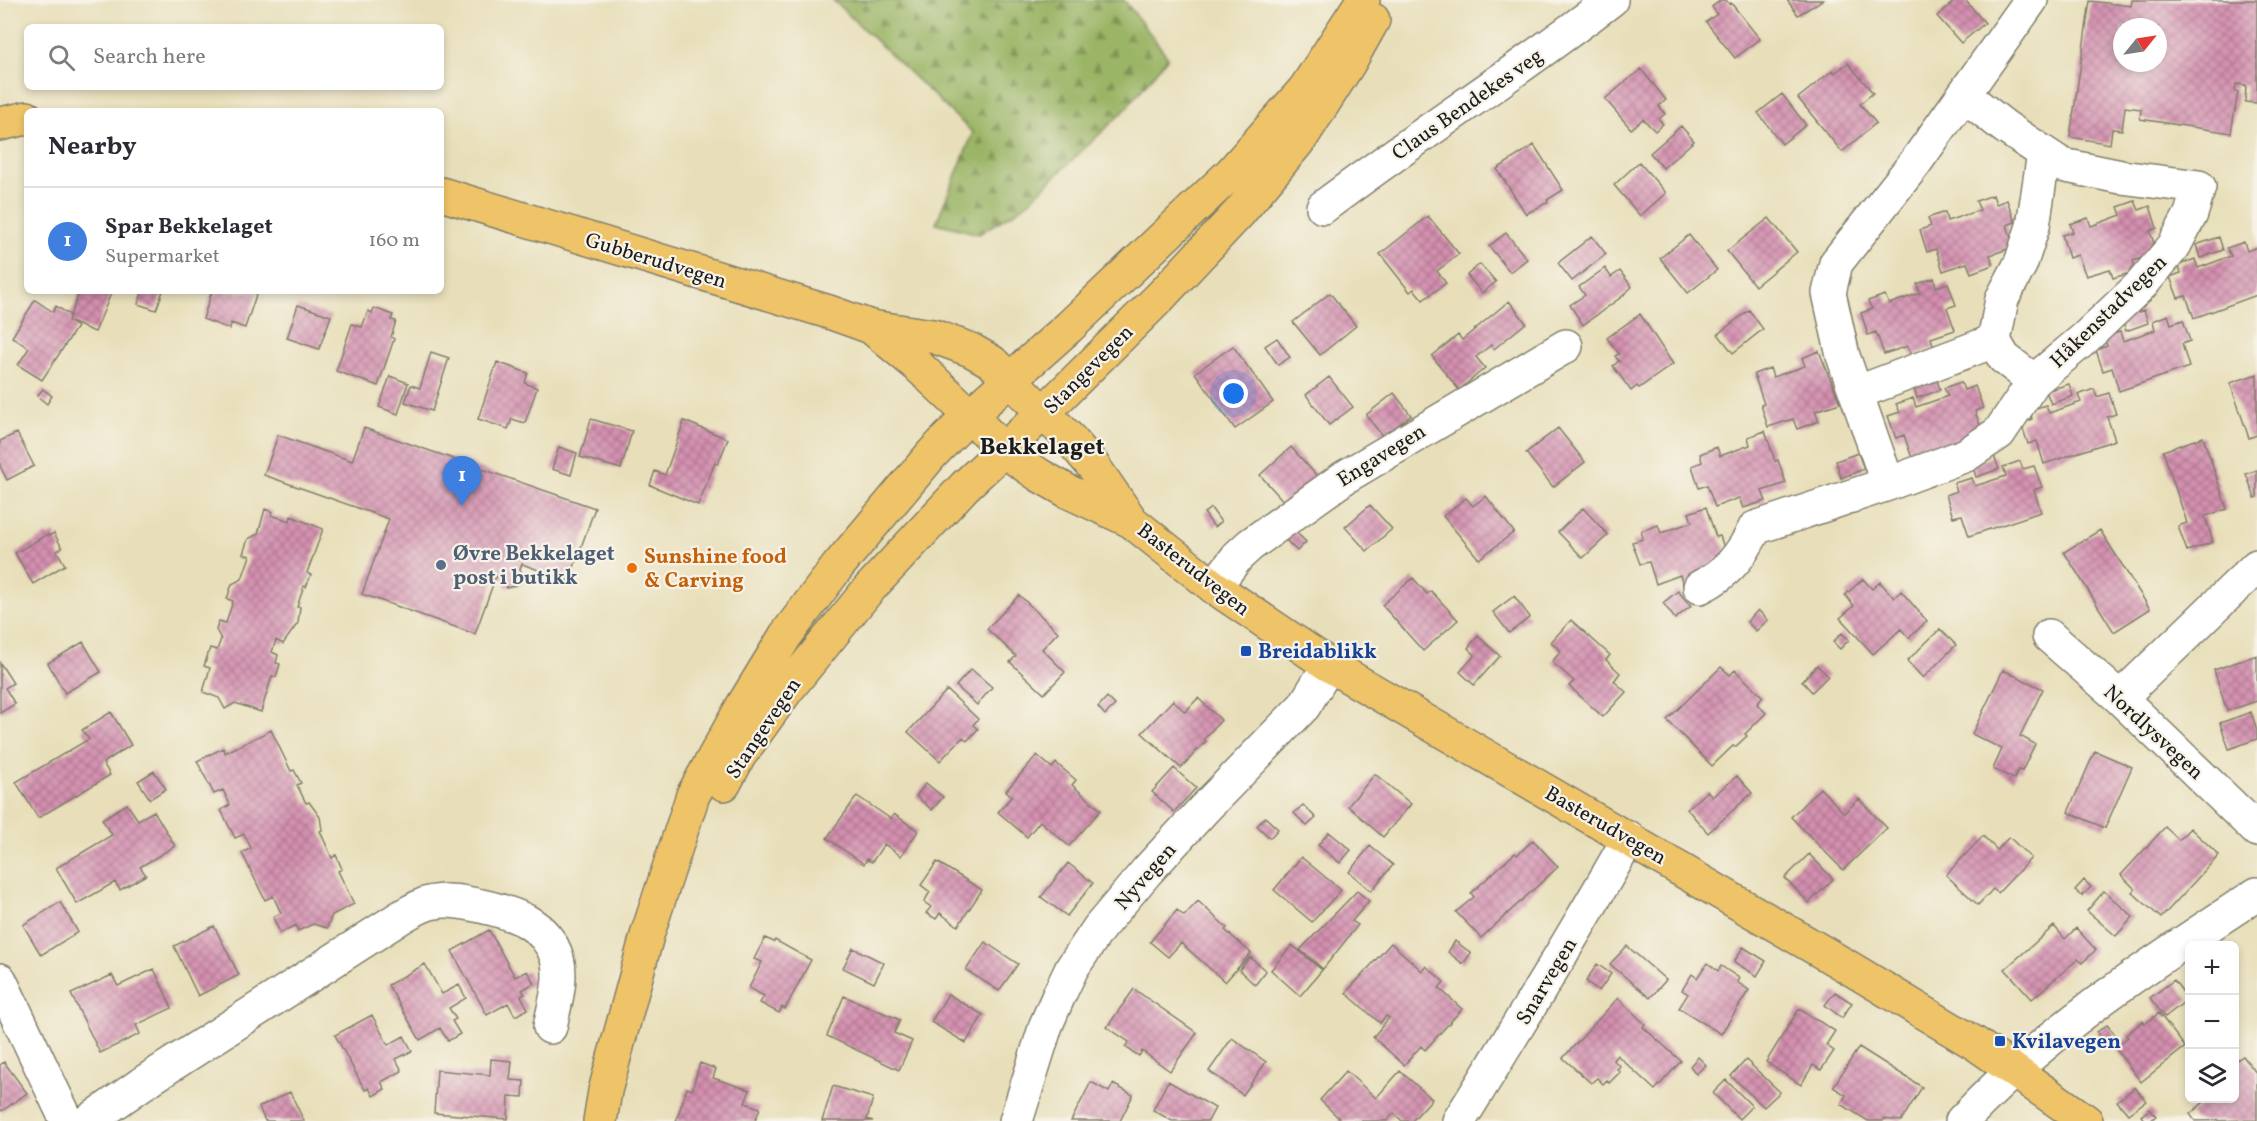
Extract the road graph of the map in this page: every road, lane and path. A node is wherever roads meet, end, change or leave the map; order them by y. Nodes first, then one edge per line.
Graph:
1 (1363, 0) edge
2 (1384, 0) edge
3 (1611, 0) edge
4 (2031, 0) edge
5 (1964, 95) junction
6 (24, 119) edge
7 (0, 124) edge
8 (2044, 153) junction
9 (444, 195) edge
10 (1323, 207) dead end
11 (871, 327) junction
12 (1994, 341) junction
13 (1566, 346) dead end
14 (1010, 380) junction
15 (2034, 381) junction
16 (1856, 393) junction
17 (1043, 413) junction
18 (970, 415) junction
19 (1003, 450) junction
20 (1888, 483) junction
21 (1131, 521) junction
22 (2257, 567) edge
23 (1214, 587) junction
24 (1700, 587) dead end
25 (2049, 636) dead end
26 (1329, 665) junction
27 (2120, 698) junction
28 (2257, 830) edge
29 (1629, 838) junction
30 (2257, 894) edge
31 (657, 904) junction
32 (0, 980) edge
33 (550, 1027) dead end
34 (2014, 1069) junction
35 (67, 1121) edge
36 (89, 1121) edge
37 (600, 1121) edge
38 (1016, 1121) edge
39 (1459, 1121) edge
40 (1962, 1121) edge
41 (2086, 1121) edge

1 - 14 main road, Stangevegen
2 - 17 main road, Stangevegen
3 - 10 street, Claus Bendekes veg
4 - 5 street
5 - 8 street, Håkenstadvegen
5 - 16 street
6 - 7 main road
8 - 12 street
8 - 15 street, Håkenstadvegen
9 - 11 main road, Gubberudvegen
11 - 14 main road, Gubberudvegen
11 - 18 main road, Gubberudvegen
12 - 15 street, Håkenstadvegen
12 - 16 street
13 - 23 street, Engavegen
14 - 17 main road, Gubberudvegen
14 - 18 main road, Stangevegen
15 - 20 street, Håkenstadvegen
16 - 20 street
17 - 19 main road, Stangevegen
17 - 21 main road, Basterudvegen
18 - 19 main road, Gubberudvegen
18 - 31 main road, Stangevegen
19 - 21 main road, Basterudvegen
19 - 31 main road, Stangevegen
20 - 24 street, Håkenstadvegen
21 - 23 main road, Basterudvegen
22 - 27 street
23 - 26 main road, Basterudvegen
25 - 27 street, Nordlysvegen
26 - 29 main road, Basterudvegen
26 - 38 street, Nyvegen
27 - 28 street, Nordlysvegen
29 - 34 main road, Basterudvegen
29 - 39 street, Snarvegen
30 - 34 street
31 - 37 main road, Stangevegen
32 - 35 street
33 - 36 street
34 - 40 street
34 - 41 main road, Basterudvegen

